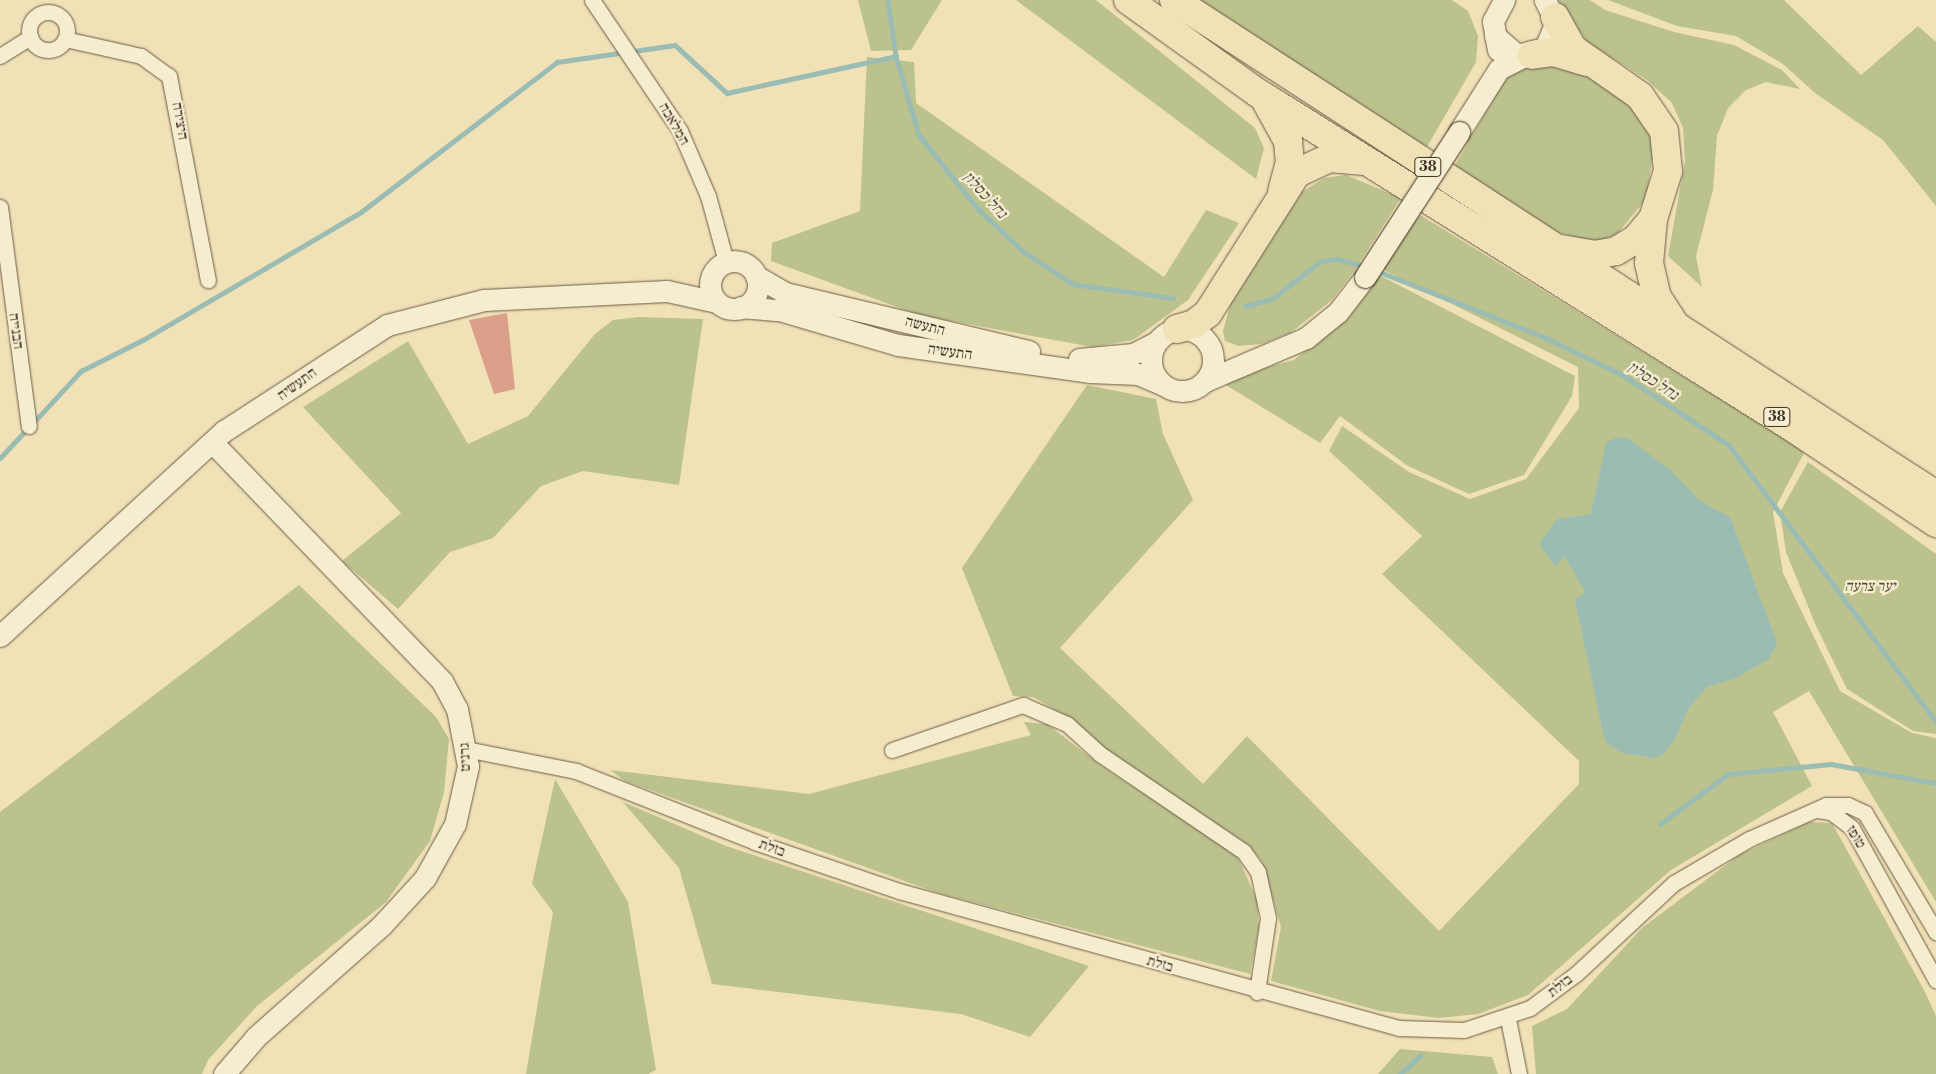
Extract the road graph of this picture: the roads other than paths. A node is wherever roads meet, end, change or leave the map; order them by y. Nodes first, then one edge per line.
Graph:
1 (592, 0) edge
2 (1128, 0) edge
3 (1174, 0) edge
4 (1504, 0) edge
5 (49, 6) edge
6 (1550, 8) edge
7 (1495, 36) junction
8 (30, 37) junction
9 (65, 40) junction
10 (1529, 55) junction
11 (0, 56) edge
12 (1595, 67) junction
13 (1492, 79) junction
14 (1258, 93) junction
15 (1368, 162) junction
16 (1280, 197) junction
17 (0, 207) edge
18 (1653, 219) junction
19 (1541, 240) junction
20 (720, 267) junction
21 (756, 276) junction
22 (208, 280) dead end
23 (667, 291) junction
24 (717, 302) junction
25 (1216, 302) junction
26 (741, 307) junction
27 (1678, 329) junction
28 (1166, 336) junction
29 (1209, 345) junction
30 (1254, 361) junction
31 (1205, 381) junction
32 (1161, 384) junction
33 (29, 426) dead end
34 (212, 442) junction
35 (1936, 495) edge
36 (1936, 523) edge
37 (0, 636) edge
38 (466, 749) junction
39 (892, 750) dead end
40 (1811, 811) junction
41 (1936, 932) edge
42 (1936, 980) edge
43 (1257, 992) junction
44 (1508, 1019) junction
45 (224, 1074) edge
46 (1520, 1074) edge

1 - 20 street, המלאכה
2 - 14 highway, 38
3 - 19 highway, 38
4 - 7 street
5 - 8 street
5 - 9 street
6 - 10 street
6 - 12 highway
7 - 10 street
7 - 13 street
8 - 9 street
8 - 11 street
9 - 22 street, היצירה
10 - 12 highway
10 - 13 street
12 - 18 highway
13 - 30 street, bridge
14 - 15 highway, 38
14 - 16 highway
15 - 16 highway
15 - 36 highway, 38
16 - 25 highway
17 - 33 street, הבנייה
18 - 19 highway
18 - 27 highway
19 - 27 highway, 38
20 - 21 street
20 - 23 street, התעשיה
20 - 24 street
21 - 26 street
21 - 28 street, התעשה
23 - 24 street, התעשיה
23 - 34 street, התעשיה
24 - 26 street
25 - 28 highway
25 - 29 highway
26 - 32 street, התעשיה
27 - 35 highway, 38
28 - 29 street
28 - 32 street
29 - 30 street
29 - 31 street
30 - 31 street
31 - 32 street
34 - 37 street, התעשיה
34 - 38 street, גרניט
38 - 43 street, בזלת
38 - 45 street, גרניט
39 - 43 street
40 - 41 street, טופז
40 - 42 street, טופז
40 - 44 street, בזלת
43 - 44 street, בזלת
44 - 46 street

